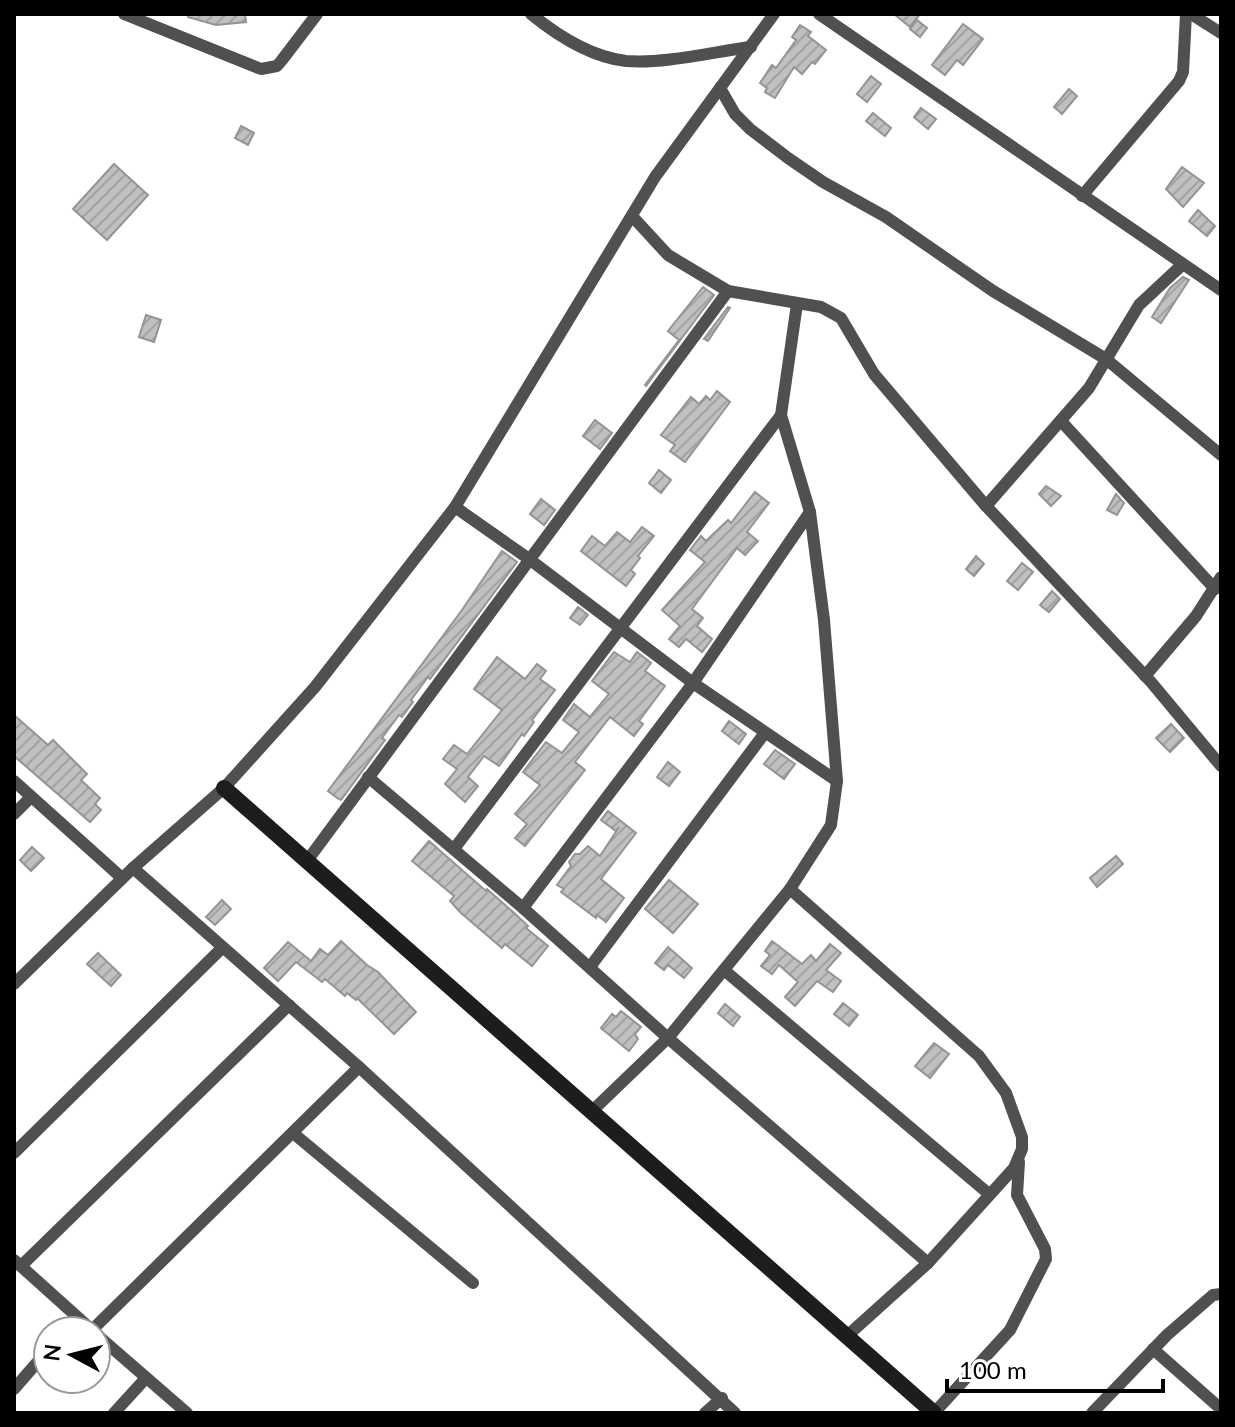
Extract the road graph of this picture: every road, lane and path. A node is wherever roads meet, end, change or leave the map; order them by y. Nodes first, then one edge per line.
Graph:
1 (124, 14) edge
2 (317, 14) edge
3 (531, 14) edge
4 (774, 14) edge
5 (819, 14) edge
6 (1188, 14) edge
7 (1221, 33) edge
8 (751, 47) junction
9 (720, 88) junction
10 (1082, 196) junction
11 (632, 216) junction
12 (1183, 264) junction
13 (1221, 290) edge
14 (728, 291) junction
15 (797, 304) junction
16 (1106, 359) junction
17 (781, 415) junction
18 (1061, 421) junction
19 (1221, 455) edge
20 (986, 506) junction
21 (455, 507) junction
22 (810, 512) junction
23 (529, 559) junction
24 (1218, 583) edge
25 (620, 626) junction
26 (1145, 676) junction
27 (693, 683) junction
28 (764, 734) junction
29 (1221, 766) edge
30 (368, 777) junction
31 (14, 781) edge
32 (837, 781) junction
33 (224, 788) junction
34 (31, 797) junction
35 (14, 814) edge
36 (454, 849) junction
37 (307, 861) junction
38 (133, 868) junction
39 (122, 878) junction
40 (790, 889) junction
41 (523, 908) junction
42 (222, 948) junction
43 (590, 967) junction
44 (724, 970) junction
45 (14, 984) edge
46 (289, 1005) junction
47 (668, 1038) junction
48 (359, 1067) junction
49 (591, 1112) junction
50 (293, 1133) junction
51 (14, 1153) edge
52 (1019, 1162) junction
53 (989, 1194) junction
54 (18, 1263) edge
55 (928, 1263) junction
56 (473, 1283) dead end
57 (1221, 1294) edge
58 (74, 1315) edge
59 (110, 1315) edge
60 (847, 1336) junction
61 (112, 1348) edge
62 (1153, 1349) junction
63 (32, 1367) edge
64 (146, 1378) junction
65 (15, 1386) edge
66 (722, 1398) junction
67 (1221, 1409) edge
68 (114, 1413) edge
69 (187, 1413) edge
70 (705, 1413) edge
71 (735, 1413) edge
72 (934, 1413) edge
73 (1093, 1413) edge

1 - 2 street
3 - 8 street
4 - 8 street
5 - 10 street
6 - 7 street
6 - 10 street
8 - 9 street
9 - 11 street
9 - 16 street
10 - 12 street
11 - 14 street
11 - 21 street
12 - 13 street
12 - 16 street
14 - 15 street
14 - 23 street
15 - 17 street
15 - 20 street
16 - 18 street
16 - 19 street
17 - 22 street
17 - 25 street
18 - 20 street
18 - 24 street
20 - 26 street
21 - 23 street
21 - 33 street
22 - 27 street
22 - 32 street
23 - 25 street
23 - 30 street
24 - 26 street
25 - 27 street
25 - 36 street
26 - 29 street
27 - 28 street
27 - 41 street
28 - 32 street
28 - 43 street
30 - 36 street
30 - 37 street
31 - 34 street
32 - 40 street
33 - 37 street
33 - 38 street
34 - 35 street
34 - 39 street
36 - 41 street
37 - 49 street
38 - 39 street
38 - 42 street
39 - 45 street
40 - 44 street
40 - 52 street
41 - 43 street
42 - 46 street
42 - 51 street
43 - 47 street
44 - 47 street
44 - 53 street
46 - 48 street
46 - 54 street
47 - 49 street
47 - 55 street
48 - 50 street
48 - 66 street
49 - 60 street
50 - 56 street
50 - 59 street
52 - 53 street
52 - 72 street
53 - 55 street
54 - 58 street
55 - 60 street
57 - 62 street
60 - 72 street
61 - 64 street
62 - 67 street
62 - 73 street
63 - 65 street
64 - 68 street
64 - 69 street
66 - 70 street
66 - 71 street

